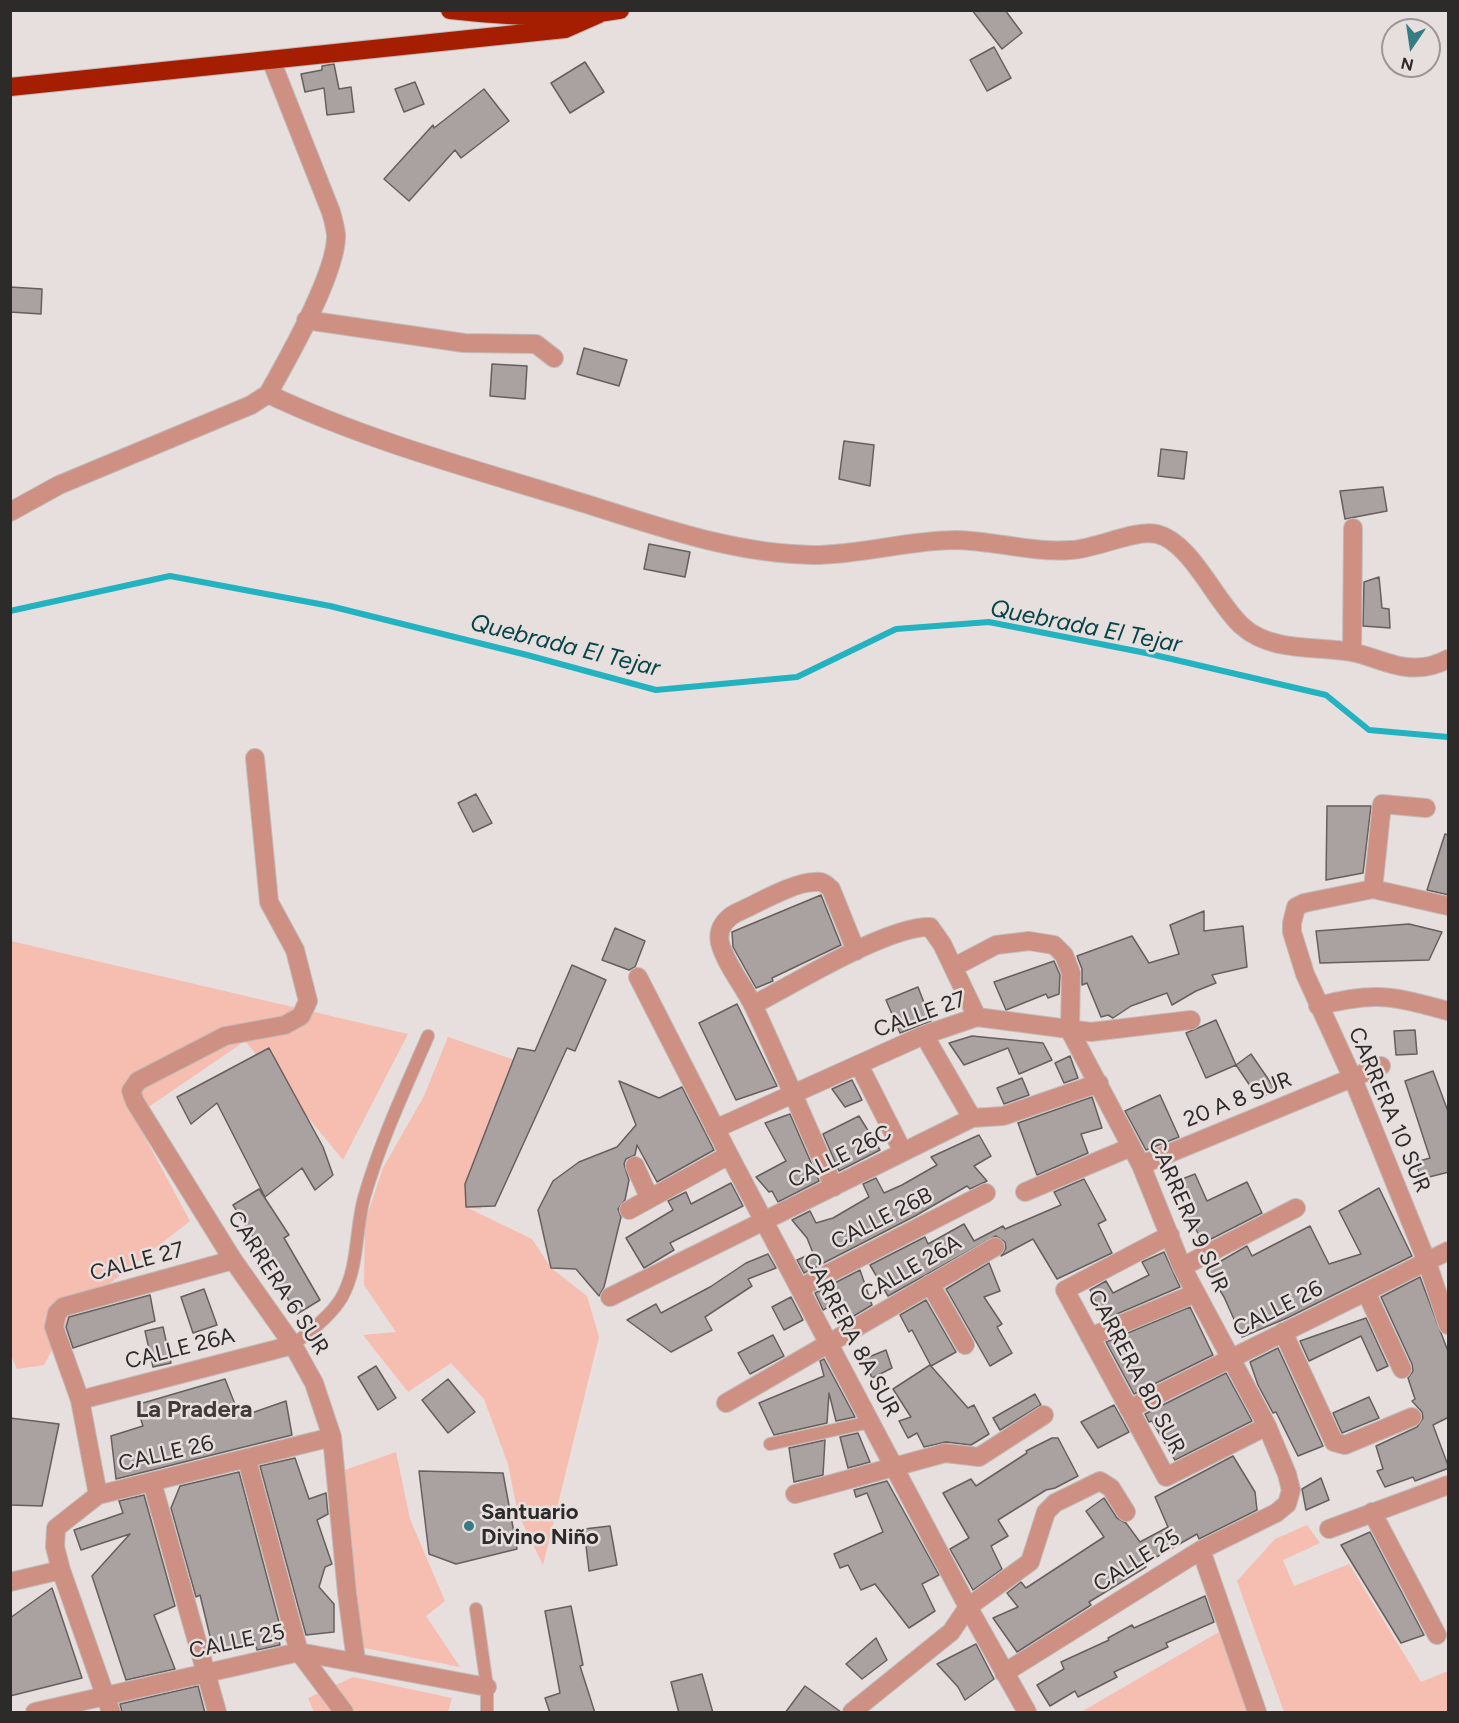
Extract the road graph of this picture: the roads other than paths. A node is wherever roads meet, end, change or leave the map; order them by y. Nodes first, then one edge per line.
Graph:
1 (450, 10) edge
2 (620, 10) edge
3 (599, 14) junction
4 (271, 60) junction
5 (10, 87) edge
6 (306, 320) junction
7 (554, 358) dead end
8 (268, 394) junction
9 (10, 512) edge
10 (1353, 528) dead end
11 (1352, 652) junction
12 (1449, 659) edge
13 (255, 758) dead end
14 (1426, 808) dead end
15 (1373, 889) junction
16 (1449, 906) edge
17 (856, 951) junction
18 (954, 967) junction
19 (638, 977) dead end
20 (753, 1005) junction
21 (1318, 1006) junction
22 (1449, 1011) edge
23 (977, 1017) junction
24 (1191, 1020) dead end
25 (1070, 1031) junction
26 (924, 1035) junction
27 (428, 1036) dead end
28 (859, 1065) junction
29 (1382, 1066) dead end
30 (1353, 1079) junction
31 (1099, 1083) junction
32 (793, 1094) junction
33 (972, 1118) junction
34 (715, 1128) junction
35 (1131, 1147) junction
36 (903, 1152) junction
37 (729, 1155) junction
38 (635, 1166) dead end
39 (1141, 1166) junction
40 (834, 1187) junction
41 (1025, 1192) dead end
42 (986, 1193) dead end
43 (649, 1197) junction
44 (1296, 1208) dead end
45 (629, 1210) dead end
46 (764, 1223) junction
47 (1170, 1235) junction
48 (995, 1247) dead end
49 (1449, 1251) edge
50 (233, 1260) junction
51 (1426, 1262) junction
52 (1182, 1267) junction
53 (930, 1284) junction
54 (800, 1288) junction
55 (1366, 1292) junction
56 (1196, 1293) junction
57 (610, 1297) dead end
58 (1449, 1325) edge
59 (1284, 1332) junction
60 (1090, 1337) junction
61 (293, 1345) junction
62 (829, 1345) junction
63 (965, 1345) dead end
64 (1231, 1360) junction
65 (1402, 1369) dead end
66 (80, 1400) junction
67 (726, 1402) dead end
68 (1129, 1409) junction
69 (1044, 1415) dead end
70 (1412, 1417) dead end
71 (870, 1422) junction
72 (1267, 1426) junction
73 (332, 1437) junction
74 (770, 1444) dead end
75 (247, 1460) junction
76 (895, 1468) junction
77 (152, 1482) junction
78 (1449, 1485) edge
79 (1291, 1490) joint
80 (795, 1494) dead end
81 (98, 1495) junction
82 (1126, 1512) dead end
83 (1372, 1512) junction
84 (1329, 1529) dead end
85 (1201, 1550) junction
86 (61, 1570) junction
87 (10, 1582) edge
88 (968, 1607) junction
89 (476, 1609) dead end
90 (1437, 1635) dead end
91 (298, 1652) junction
92 (356, 1661) junction
93 (206, 1673) junction
94 (1004, 1673) junction
95 (486, 1687) junction
96 (109, 1704) edge
97 (35, 1713) edge
98 (217, 1713) edge
99 (344, 1713) edge
100 (487, 1713) edge
101 (852, 1713) edge
102 (1028, 1713) edge
103 (1257, 1713) edge

1 - 3 highway
2 - 3 highway
3 - 4 highway
4 - 5 highway
4 - 6 street
6 - 7 street
6 - 8 street
8 - 9 street
8 - 11 street
10 - 11 street
11 - 12 street
13 - 50 street, CARRERA 6 SUR
14 - 15 street
15 - 16 street
15 - 21 street, CARRERA 10 SUR
17 - 18 street
17 - 20 street
17 - 20 street
18 - 23 street
18 - 25 street
19 - 34 street, CARRERA 8A SUR
20 - 32 street
21 - 22 street
21 - 30 street, CARRERA 10 SUR
23 - 25 street, CALLE 27
23 - 26 street, CALLE 27
24 - 25 street, CALLE 27
25 - 31 street, CARRERA 9 SUR
26 - 28 street, CALLE 27
26 - 33 street
27 - 61 lane
28 - 32 street, CALLE 27
28 - 36 street
29 - 30 street
30 - 39 street, 20 A 8 SUR
30 - 51 street, CARRERA 10 SUR
31 - 33 street, CALLE 26C
31 - 35 street, CARRERA 9 SUR
32 - 34 street, CALLE 27
32 - 40 street
33 - 36 street, CALLE 26C
34 - 37 street, CARRERA 8A SUR
35 - 39 street, CARRERA 9 SUR
35 - 41 street
36 - 40 street, CALLE 26C
37 - 43 street
37 - 46 street, CARRERA 8A SUR
38 - 43 street
39 - 47 street, CARRERA 9 SUR
40 - 46 street, CALLE 26C
42 - 54 street, CALLE 26B
43 - 45 street
44 - 52 street
46 - 54 street, CARRERA 8A SUR
46 - 57 street, CALLE 26C
47 - 52 street, CARRERA 9 SUR
47 - 60 street, CARRERA 8D SUR
48 - 53 street, CALLE 26A
49 - 51 street, CALLE 26
50 - 61 street, CARRERA 6 SUR
50 - 66 street, CALLE 27
51 - 55 street, CALLE 26
51 - 58 street, CARRERA 10 SUR
52 - 56 street, CARRERA 9 SUR
53 - 62 street, CALLE 26A
53 - 63 street
54 - 62 street, CARRERA 8A SUR
55 - 59 street, CALLE 26
55 - 65 street
56 - 60 street
56 - 64 street, CARRERA 9 SUR
59 - 64 street, CALLE 26
59 - 70 street
60 - 68 street, CARRERA 8D SUR
61 - 66 street, CALLE 26A
61 - 73 street, CARRERA 6 SUR
62 - 67 street, CALLE 26A
62 - 71 street, CARRERA 8A SUR
64 - 68 street, CALLE 26
64 - 72 street, CARRERA 9 SUR
66 - 81 street
68 - 72 street, CARRERA 8D SUR
69 - 76 street
71 - 74 lane
71 - 76 street, CARRERA 8A SUR
72 - 79 street, CARRERA 9 SUR
73 - 75 street, CALLE 26
73 - 92 street, CARRERA 6 SUR
75 - 77 street, CALLE 26
75 - 91 street
76 - 80 street
76 - 88 street, CARRERA 8A SUR
77 - 81 street, CALLE 26
77 - 93 street
78 - 83 street
79 - 85 street, CALLE 25
81 - 86 street, CALLE 26
82 - 88 street
83 - 84 street
83 - 90 street
85 - 94 street, CALLE 25
85 - 103 street
86 - 87 street
86 - 96 street
88 - 94 street, CARRERA 8A SUR
88 - 101 street
89 - 95 lane
91 - 92 street, CALLE 25
91 - 93 street, CALLE 25
91 - 99 street
92 - 95 street, CALLE 25
93 - 96 street, CALLE 25
93 - 98 street
94 - 102 street, CARRERA 8A SUR
95 - 100 lane
96 - 97 street, CALLE 25

